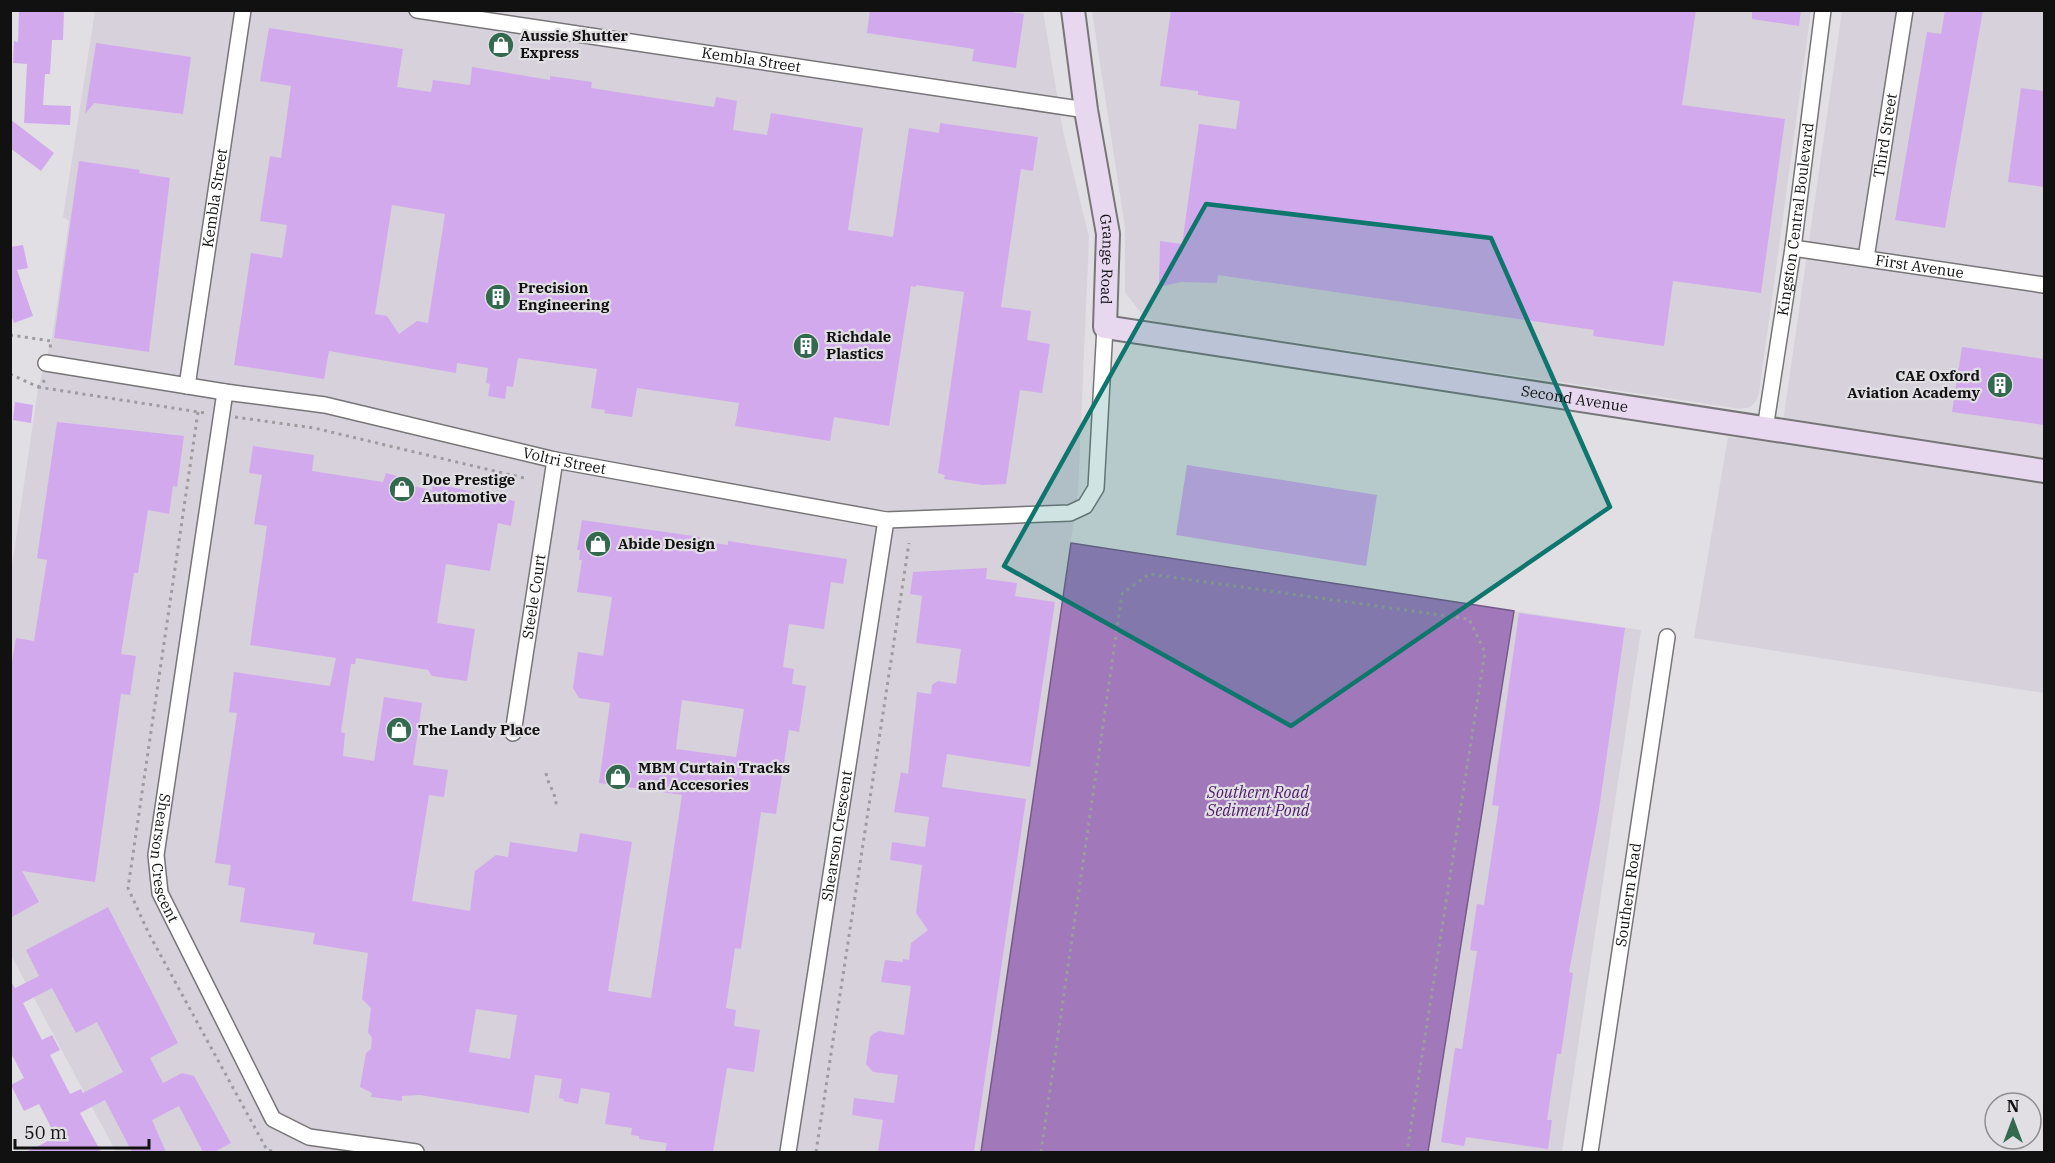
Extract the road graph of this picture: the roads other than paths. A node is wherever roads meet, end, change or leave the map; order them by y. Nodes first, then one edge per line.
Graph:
1 (243, 10) edge
2 (417, 10) edge
3 (1073, 10) edge
4 (1823, 10) edge
5 (1905, 10) edge
6 (1086, 110) junction
7 (1793, 248) junction
8 (1866, 258) junction
9 (2044, 285) edge
10 (1105, 327) junction
11 (49, 363) road end
12 (187, 386) junction
13 (225, 392) junction
14 (1765, 429) junction
15 (555, 459) junction
16 (2044, 471) edge
17 (1085, 506) joint
18 (886, 520) junction
19 (1667, 638) dead end
20 (513, 733) dead end
21 (416, 1152) edge
22 (788, 1152) edge
23 (1590, 1152) edge

1 - 12 street, Kembla Street
2 - 6 street, Kembla Street
3 - 6 main road, Grange Road
4 - 7 street, Kingston Central Boulevard
5 - 8 street, Third Street
6 - 10 main road, Grange Road
7 - 8 street, First Avenue
7 - 14 street, Kingston Central Boulevard
8 - 9 street, First Avenue
10 - 14 main road, Second Avenue
10 - 17 street, Grange Road
11 - 12 street, Voltri Street
12 - 13 street, Voltri Street
13 - 15 street, Voltri Street
13 - 21 street, Shearson Crescent
14 - 16 main road, Second Avenue
15 - 18 street, Voltri Street
15 - 20 street, Steele Court
17 - 18 street, Voltri Street
18 - 22 street, Shearson Crescent
19 - 23 street, Southern Road

